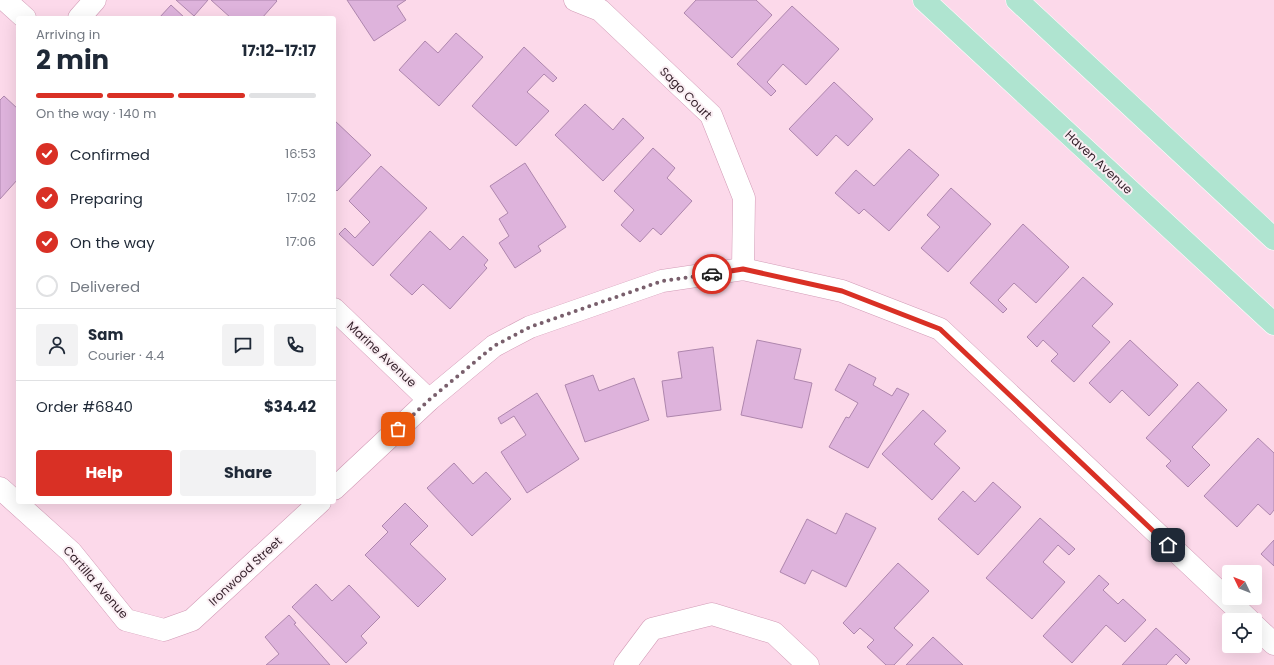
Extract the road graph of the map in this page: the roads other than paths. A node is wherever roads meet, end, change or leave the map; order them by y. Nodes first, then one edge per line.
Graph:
1 (5, 0) edge
2 (95, 0) edge
3 (575, 0) edge
4 (924, 0) edge
5 (1017, 0) edge
6 (23, 16) edge
7 (81, 16) edge
8 (1274, 239) edge
9 (743, 269) junction
10 (336, 311) edge
11 (1274, 324) edge
12 (429, 400) junction
13 (336, 487) edge
14 (0, 488) edge
15 (16, 502) edge
16 (18, 504) edge
17 (318, 504) edge
18 (1241, 613) edge
19 (164, 630) joint
20 (1262, 633) edge
21 (1274, 644) edge
22 (625, 665) edge
23 (808, 665) edge

1 - 6 street
2 - 7 street
3 - 9 street, Sago Court
4 - 11 main road, Haven Avenue
5 - 8 main road
9 - 12 street
9 - 18 street
10 - 12 street, Marine Avenue
12 - 13 street
14 - 15 street, Cartilla Avenue
16 - 19 street, Cartilla Avenue
17 - 19 street, Ironwood Street
20 - 21 street
22 - 23 street

